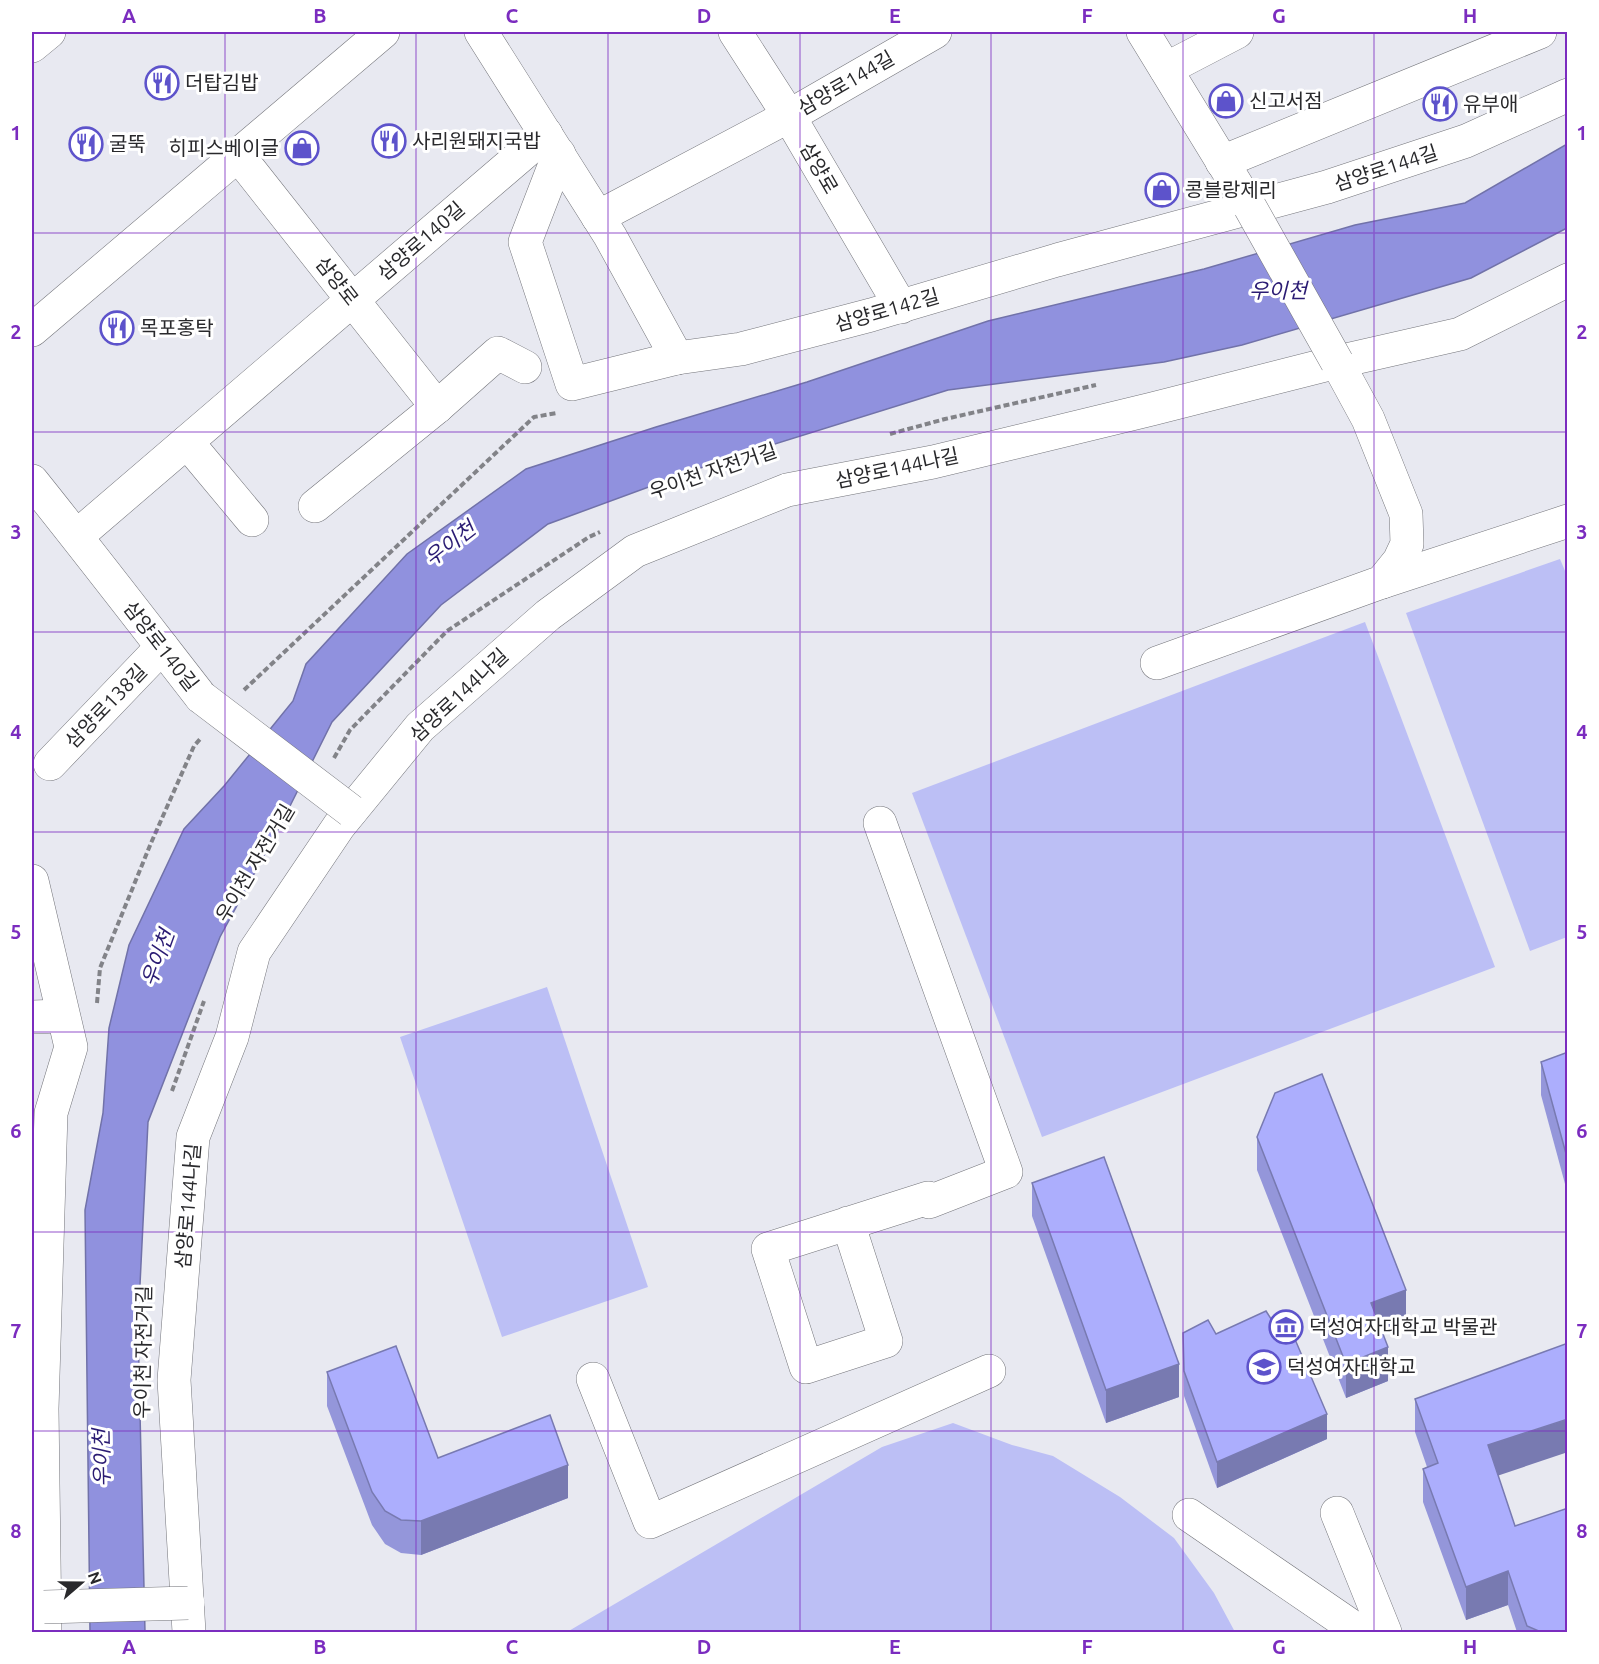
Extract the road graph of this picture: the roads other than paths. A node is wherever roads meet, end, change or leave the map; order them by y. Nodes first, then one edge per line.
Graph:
1 (49, 32) edge
2 (383, 32) edge
3 (481, 32) edge
4 (735, 32) edge
5 (935, 32) edge
6 (1143, 32) edge
7 (1237, 32) edge
8 (1540, 32) edge
9 (32, 46) edge
10 (1166, 69) junction
11 (1568, 95) edge
12 (789, 116) junction
13 (553, 144) junction
14 (238, 155) junction
15 (1222, 162) junction
16 (1250, 207) junction
17 (598, 217) junction
18 (1568, 280) edge
19 (352, 300) junction
20 (901, 307) junction
21 (32, 330) edge
22 (677, 358) junction
23 (1337, 362) junction
24 (525, 367) dead end
25 (437, 407) junction
26 (187, 442) junction
27 (32, 481) edge
28 (315, 506) dead end
29 (252, 520) dead end
30 (1568, 521) edge
31 (77, 536) junction
32 (1382, 582) junction
33 (162, 647) junction
34 (1157, 663) dead end
35 (50, 764) dead end
36 (351, 811) junction
37 (880, 823) dead end
38 (32, 881) edge
39 (47, 1016) edge
40 (848, 1223) junction
41 (989, 1371) dead end
42 (592, 1379) dead end
43 (1337, 1513) dead end
44 (1189, 1515) dead end
45 (40, 1616) edge
46 (189, 1618) edge
47 (1360, 1632) edge
48 (1384, 1632) edge

1 - 9 street
2 - 14 street
3 - 13 street
4 - 12 street, 삼양로
5 - 12 street, 삼양로144길
6 - 10 street
7 - 10 street
8 - 15 street
10 - 15 street
11 - 16 street, 삼양로144길
12 - 17 street
12 - 20 street, 삼양로
13 - 17 street
13 - 19 street, 삼양로140길
13 - 22 street, 삼양로142길
14 - 19 street, 삼양로
14 - 21 street
15 - 16 street
16 - 20 street, 삼양로142길
16 - 23 street, bridge
17 - 22 street
18 - 23 street, 삼양로144나길
19 - 25 street, 삼양로
19 - 26 street, 삼양로140길
20 - 22 street, 삼양로142길
23 - 32 street
23 - 36 street, 삼양로144나길
24 - 25 street
25 - 28 street
26 - 29 street
26 - 31 street, 삼양로140길
27 - 31 street, 삼양로140길
30 - 32 street
31 - 33 street, 삼양로140길
32 - 34 street
33 - 35 street, 삼양로138길
33 - 36 street, 삼양로140길, bridge
36 - 46 street, 삼양로144나길
37 - 40 street
38 - 39 street
39 - 45 street
40 - 40 street
41 - 42 street
43 - 48 street
44 - 47 street
45 - 46 street, bridge

